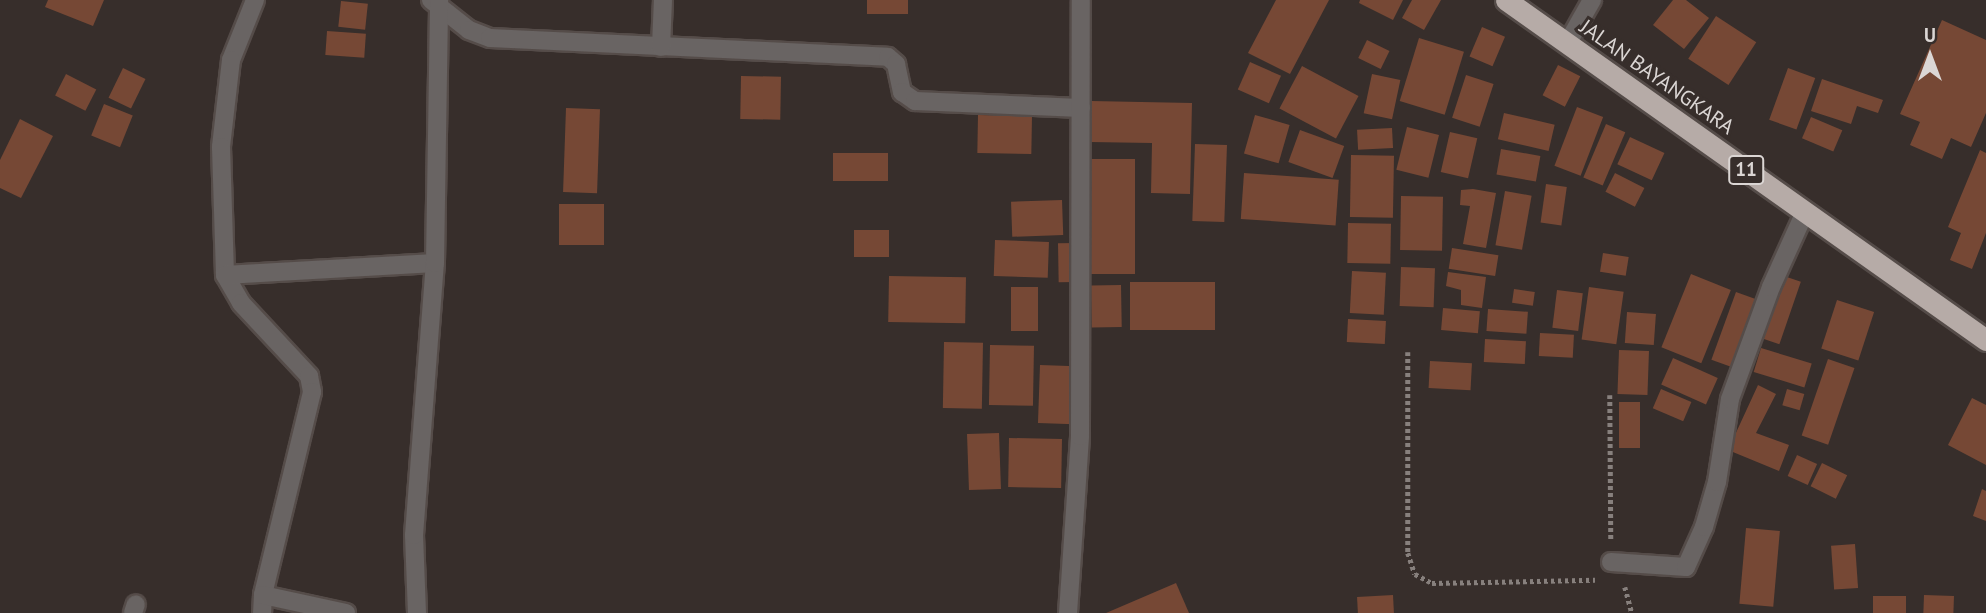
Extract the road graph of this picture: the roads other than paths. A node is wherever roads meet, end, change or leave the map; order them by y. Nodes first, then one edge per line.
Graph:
1 (255, 0) edge
2 (663, 0) edge
3 (1081, 0) edge
4 (1506, 0) edge
5 (1592, 0) edge
6 (437, 2) edge
7 (1567, 44) junction
8 (661, 47) junction
9 (1081, 108) junction
10 (1805, 212) junction
11 (435, 263) junction
12 (226, 275) junction
13 (1986, 340) edge
14 (1611, 570) road end
15 (263, 604) edge
16 (346, 613) edge
17 (417, 613) edge
18 (1068, 613) edge

1 - 12 street
2 - 8 street
3 - 9 street
4 - 7 highway, JALAN BAYANGKARA / 11
5 - 7 street
6 - 8 street
6 - 11 street
7 - 10 highway, JALAN BAYANGKARA / 11
8 - 9 street
9 - 18 street
10 - 13 highway, JALAN BAYANGKARA / 11
10 - 14 street
11 - 12 street
11 - 17 street
12 - 15 street
15 - 16 street

